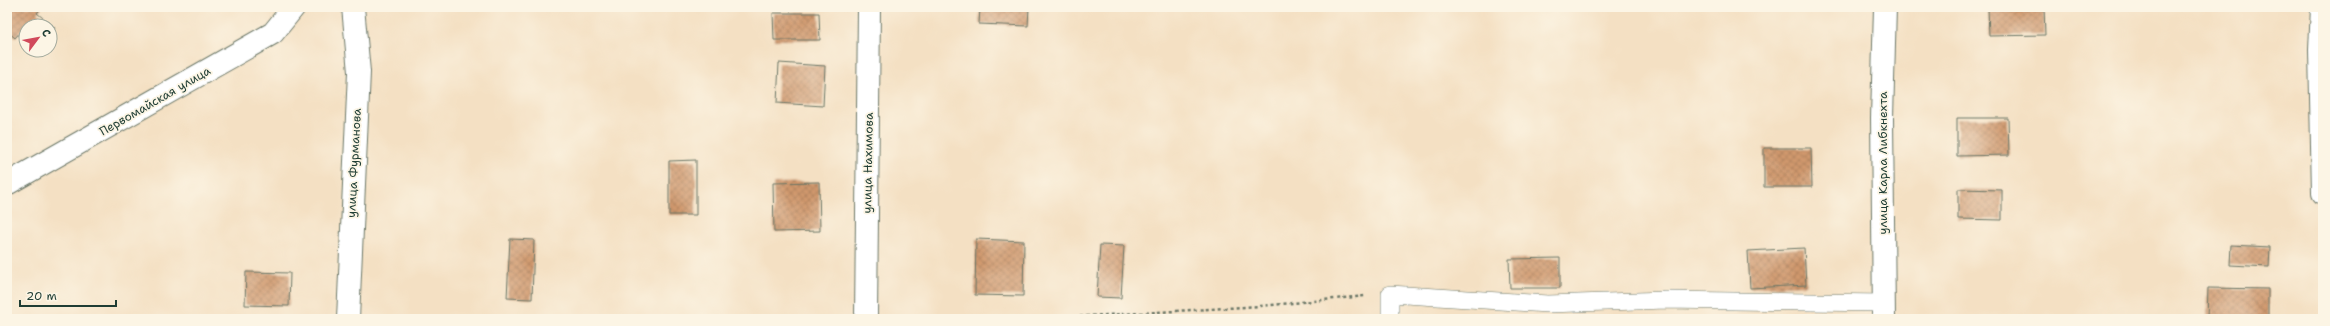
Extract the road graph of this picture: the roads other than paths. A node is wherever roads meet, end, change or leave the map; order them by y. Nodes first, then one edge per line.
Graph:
1 (294, 7) edge
2 (353, 7) edge
3 (869, 7) edge
4 (1885, 7) edge
5 (2322, 7) edge
6 (7, 184) edge
7 (2323, 193) edge
8 (1884, 311) edge
9 (348, 319) edge
10 (866, 319) edge
11 (1390, 319) edge

1 - 6 street, Первомайская улица
2 - 9 street, улица Фурманова
3 - 10 street, улица Нахимова
4 - 8 street, улица Карла Либкнехта
5 - 7 street
8 - 11 lane

